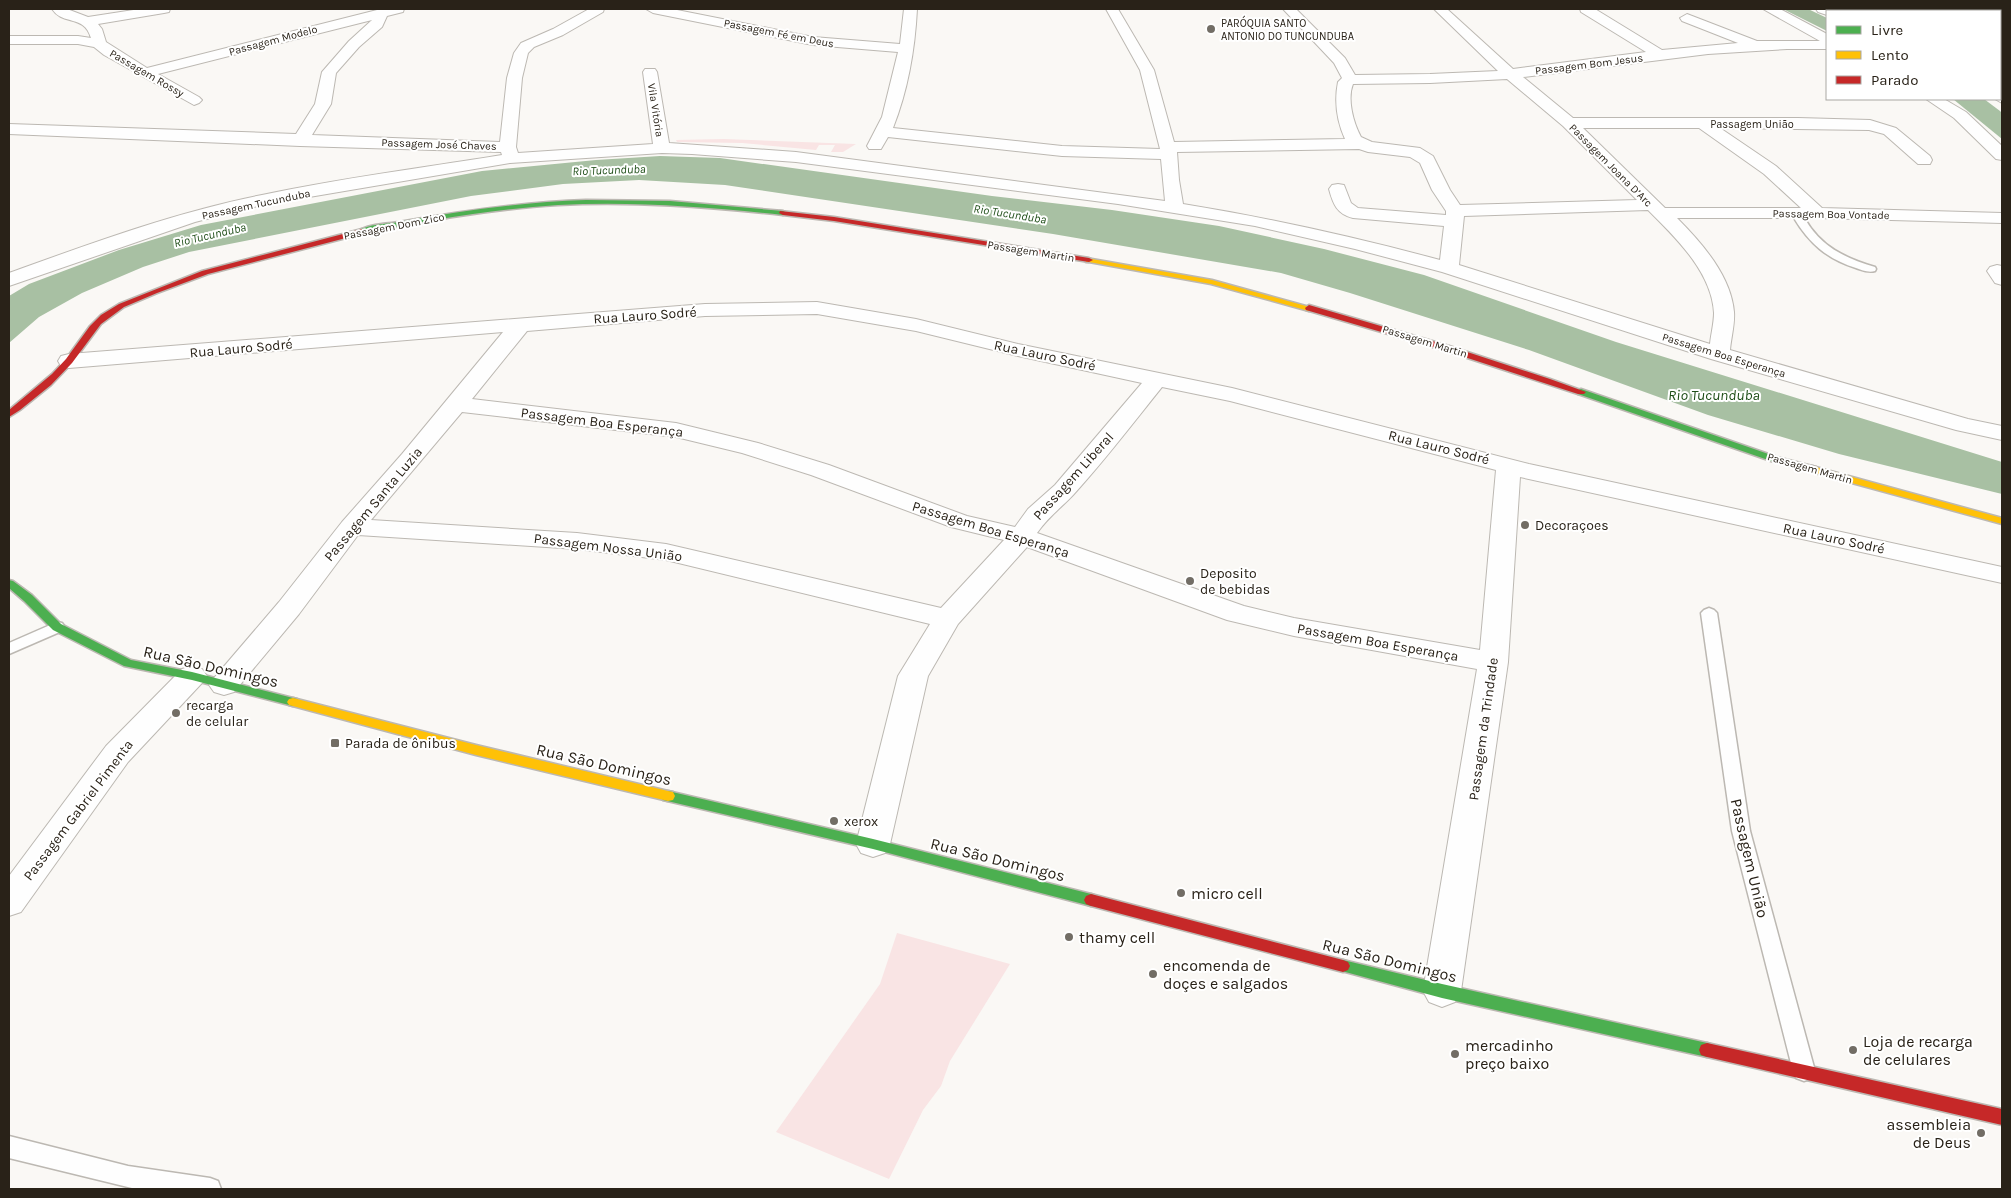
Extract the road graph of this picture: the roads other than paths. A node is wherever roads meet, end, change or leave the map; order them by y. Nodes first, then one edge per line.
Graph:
1 (58, 9) edge
2 (164, 9) edge
3 (398, 9) edge
4 (598, 9) edge
5 (653, 9) edge
6 (911, 9) edge
7 (1112, 9) edge
8 (1289, 9) edge
9 (1440, 9) edge
10 (1586, 9) edge
11 (1770, 9) edge
12 (381, 13) junction
13 (1687, 18) dead end
14 (88, 21) junction
15 (1826, 37) edge
16 (9, 40) edge
17 (99, 44) junction
18 (1753, 44) junction
19 (1826, 44) edge
20 (907, 49) junction
21 (1660, 55) junction
22 (147, 72) junction
23 (650, 72) dead end
24 (1510, 74) junction
25 (1350, 78) junction
26 (194, 100) dead end
27 (1936, 100) edge
28 (1569, 123) junction
29 (1704, 124) junction
30 (1798, 124) junction
31 (9, 129) edge
32 (884, 132) junction
33 (300, 141) junction
34 (1818, 141) dead end
35 (1360, 144) junction
36 (662, 148) junction
37 (1168, 150) junction
38 (510, 152) junction
39 (2002, 155) edge
40 (1924, 160) dead end
41 (859, 164) junction
42 (1338, 189) dead end
43 (1175, 208) junction
44 (1656, 209) junction
45 (1817, 213) junction
46 (1454, 216) junction
47 (2002, 218) edge
48 (834, 219) joint
49 (1449, 268) junction
50 (1871, 269) dead end
51 (15, 271) edge
52 (521, 324) junction
53 (1719, 354) junction
54 (69, 361) junction
55 (1157, 378) junction
56 (456, 404) junction
57 (9, 414) edge
58 (2002, 433) edge
59 (1509, 465) junction
60 (2002, 521) edge
61 (351, 527) junction
62 (1022, 536) junction
63 (2002, 575) edge
64 (9, 583) edge
65 (1709, 613) dead end
66 (947, 619) junction
67 (57, 627) junction
68 (9, 649) edge
69 (1493, 662) junction
70 (192, 676) junction
71 (224, 685) junction
72 (873, 844) junction
73 (9, 902) edge
74 (1442, 991) junction
75 (1804, 1070) junction
76 (2002, 1117) edge
77 (9, 1146) edge
78 (210, 1189) edge

1 - 14 street
2 - 14 street
3 - 12 street, Passagem Modelo
4 - 38 street
5 - 20 street, Passagem Fé em Deus
6 - 20 street
7 - 37 street
8 - 25 street
9 - 24 street, Passagem Joana D’Arc
10 - 21 street
11 - 15 street
12 - 22 street, Passagem Modelo
12 - 33 street
13 - 18 street
14 - 17 street, Passagem Rossy
16 - 17 street
17 - 22 street, Passagem Rossy
18 - 19 street, Passagem Bom Jesus
18 - 21 street, Passagem Bom Jesus
20 - 32 street
21 - 24 street, Passagem Bom Jesus
22 - 26 street, Passagem Rossy
23 - 36 street, Vila Vitória
24 - 25 street, Passagem Bom Jesus
24 - 28 street, Passagem Joana D’Arc
25 - 35 street
27 - 39 street
28 - 29 street, Passagem União
28 - 44 street, Passagem Joana D’Arc
29 - 30 street, Passagem União
29 - 45 street
30 - 34 street
30 - 40 street, Passagem União
31 - 33 street, Passagem José Chaves
32 - 37 street
32 - 41 street
33 - 38 street, Passagem José Chaves
35 - 37 street
35 - 46 street
36 - 38 street, Passagem José Chaves
36 - 41 street, Passagem José Chaves
37 - 43 street
38 - 51 street, Passagem Tucunduba
41 - 43 street, Passagem José Chaves
42 - 46 street, Passagem Boa Vontade
43 - 49 street, Passagem Boa Esperança
44 - 45 street, Passagem Boa Vontade
44 - 46 street, Passagem Boa Vontade
44 - 53 street, Passagem Joana D’Arc
45 - 47 street, Passagem Boa Vontade
45 - 50 lane
46 - 49 street
48 - 54 street, Passagem Dom Zico
48 - 60 street, Passagem Martin
49 - 53 street, Passagem Boa Esperança
52 - 54 street, Rua Lauro Sodré
52 - 55 street, Rua Lauro Sodré
52 - 56 street, Passagem Santa Luzia
53 - 58 street, Passagem Boa Esperança
54 - 57 street, Passagem Dom Zico
55 - 59 street, Rua Lauro Sodré
55 - 62 street, Passagem Liberal
56 - 61 street, Passagem Santa Luzia
56 - 62 street, Passagem Boa Esperança
59 - 63 street, Rua Lauro Sodré
59 - 69 street, Passagem da Trindade
61 - 66 street, Passagem Nossa União
61 - 71 street, Passagem Santa Luzia
62 - 66 street, Passagem Liberal
62 - 69 street, Passagem Boa Esperança
64 - 67 street, Rua São Domingos
65 - 75 lane, Passagem União
66 - 72 street, Passagem Liberal
67 - 68 lane
67 - 70 street, Rua São Domingos
69 - 74 street, Passagem da Trindade
70 - 71 street, Rua São Domingos
70 - 73 street, Passagem Gabriel Pimenta
71 - 72 street, Rua São Domingos
72 - 74 street, Rua São Domingos
74 - 75 street, Rua São Domingos
75 - 76 street, Rua São Domingos
77 - 78 lane

